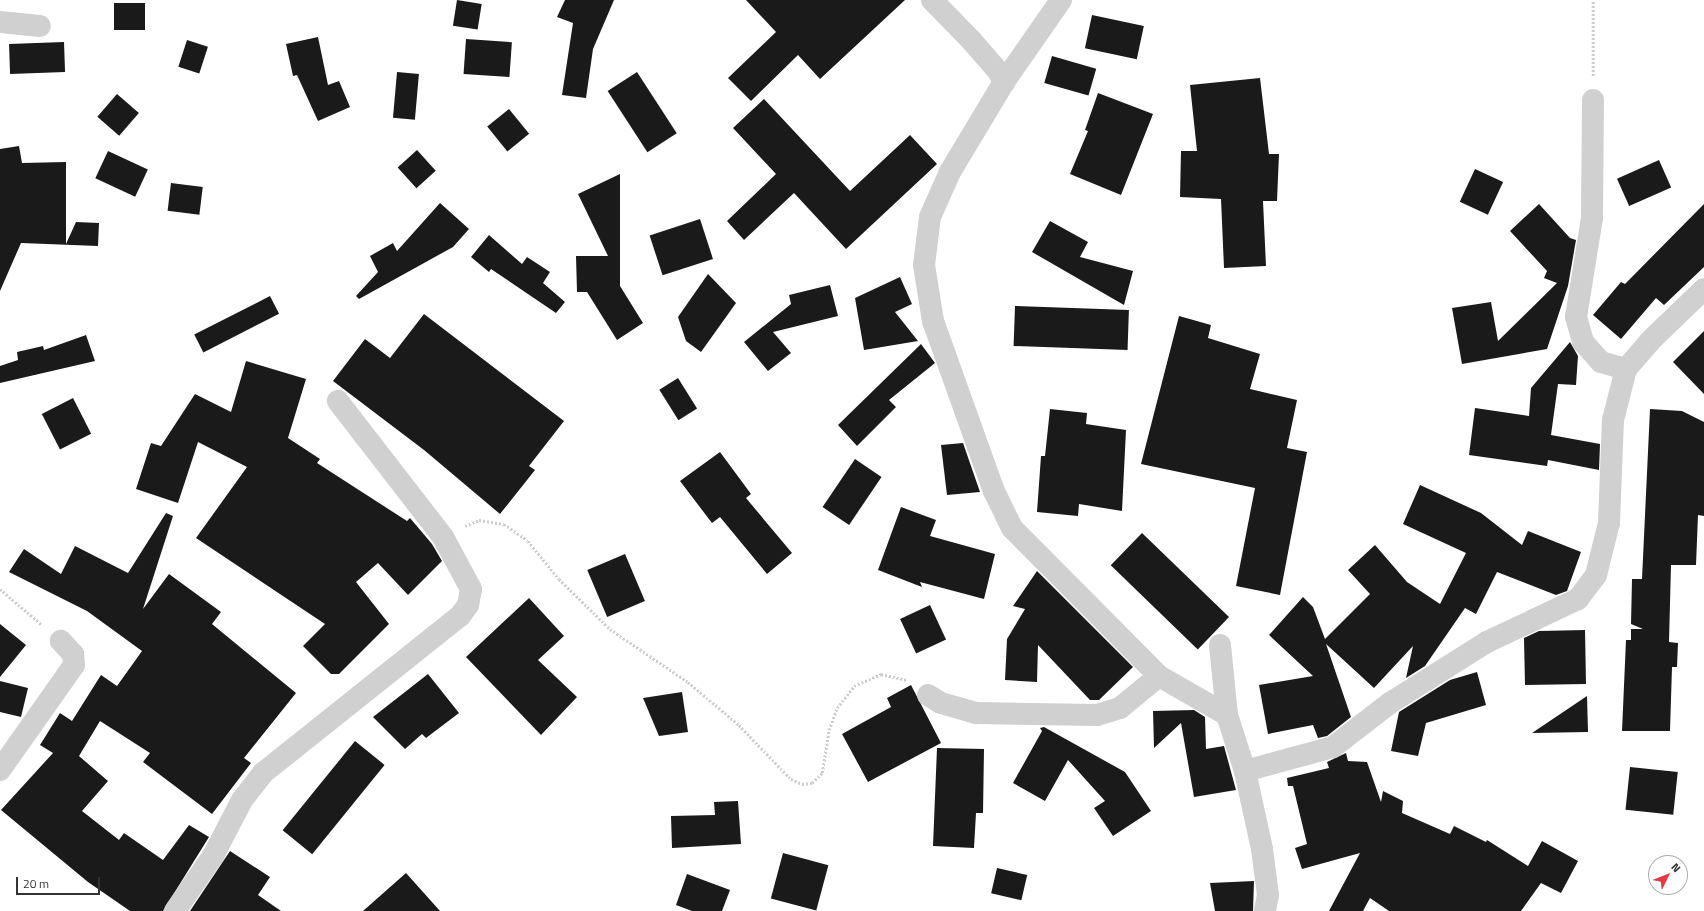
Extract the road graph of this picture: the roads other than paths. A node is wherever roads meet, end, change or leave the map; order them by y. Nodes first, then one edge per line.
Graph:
1 (932, 0) edge
2 (1061, 0) edge
3 (0, 22) edge
4 (40, 26) dead end
5 (1004, 82) junction
6 (1592, 100) road end
7 (1704, 289) edge
8 (1626, 369) junction
9 (338, 401) dead end
10 (61, 641) road end
11 (1220, 645) dead end
12 (1159, 676) junction
13 (928, 695) road end
14 (1227, 715) junction
15 (0, 770) edge
16 (1245, 771) junction
17 (175, 911) edge
18 (1266, 911) edge

1 - 5 street
2 - 5 street
3 - 4 street
5 - 12 street
6 - 8 street
7 - 8 street
8 - 16 street
9 - 17 street
10 - 15 street
11 - 14 street
12 - 13 street
12 - 14 street
14 - 16 street
16 - 18 street

